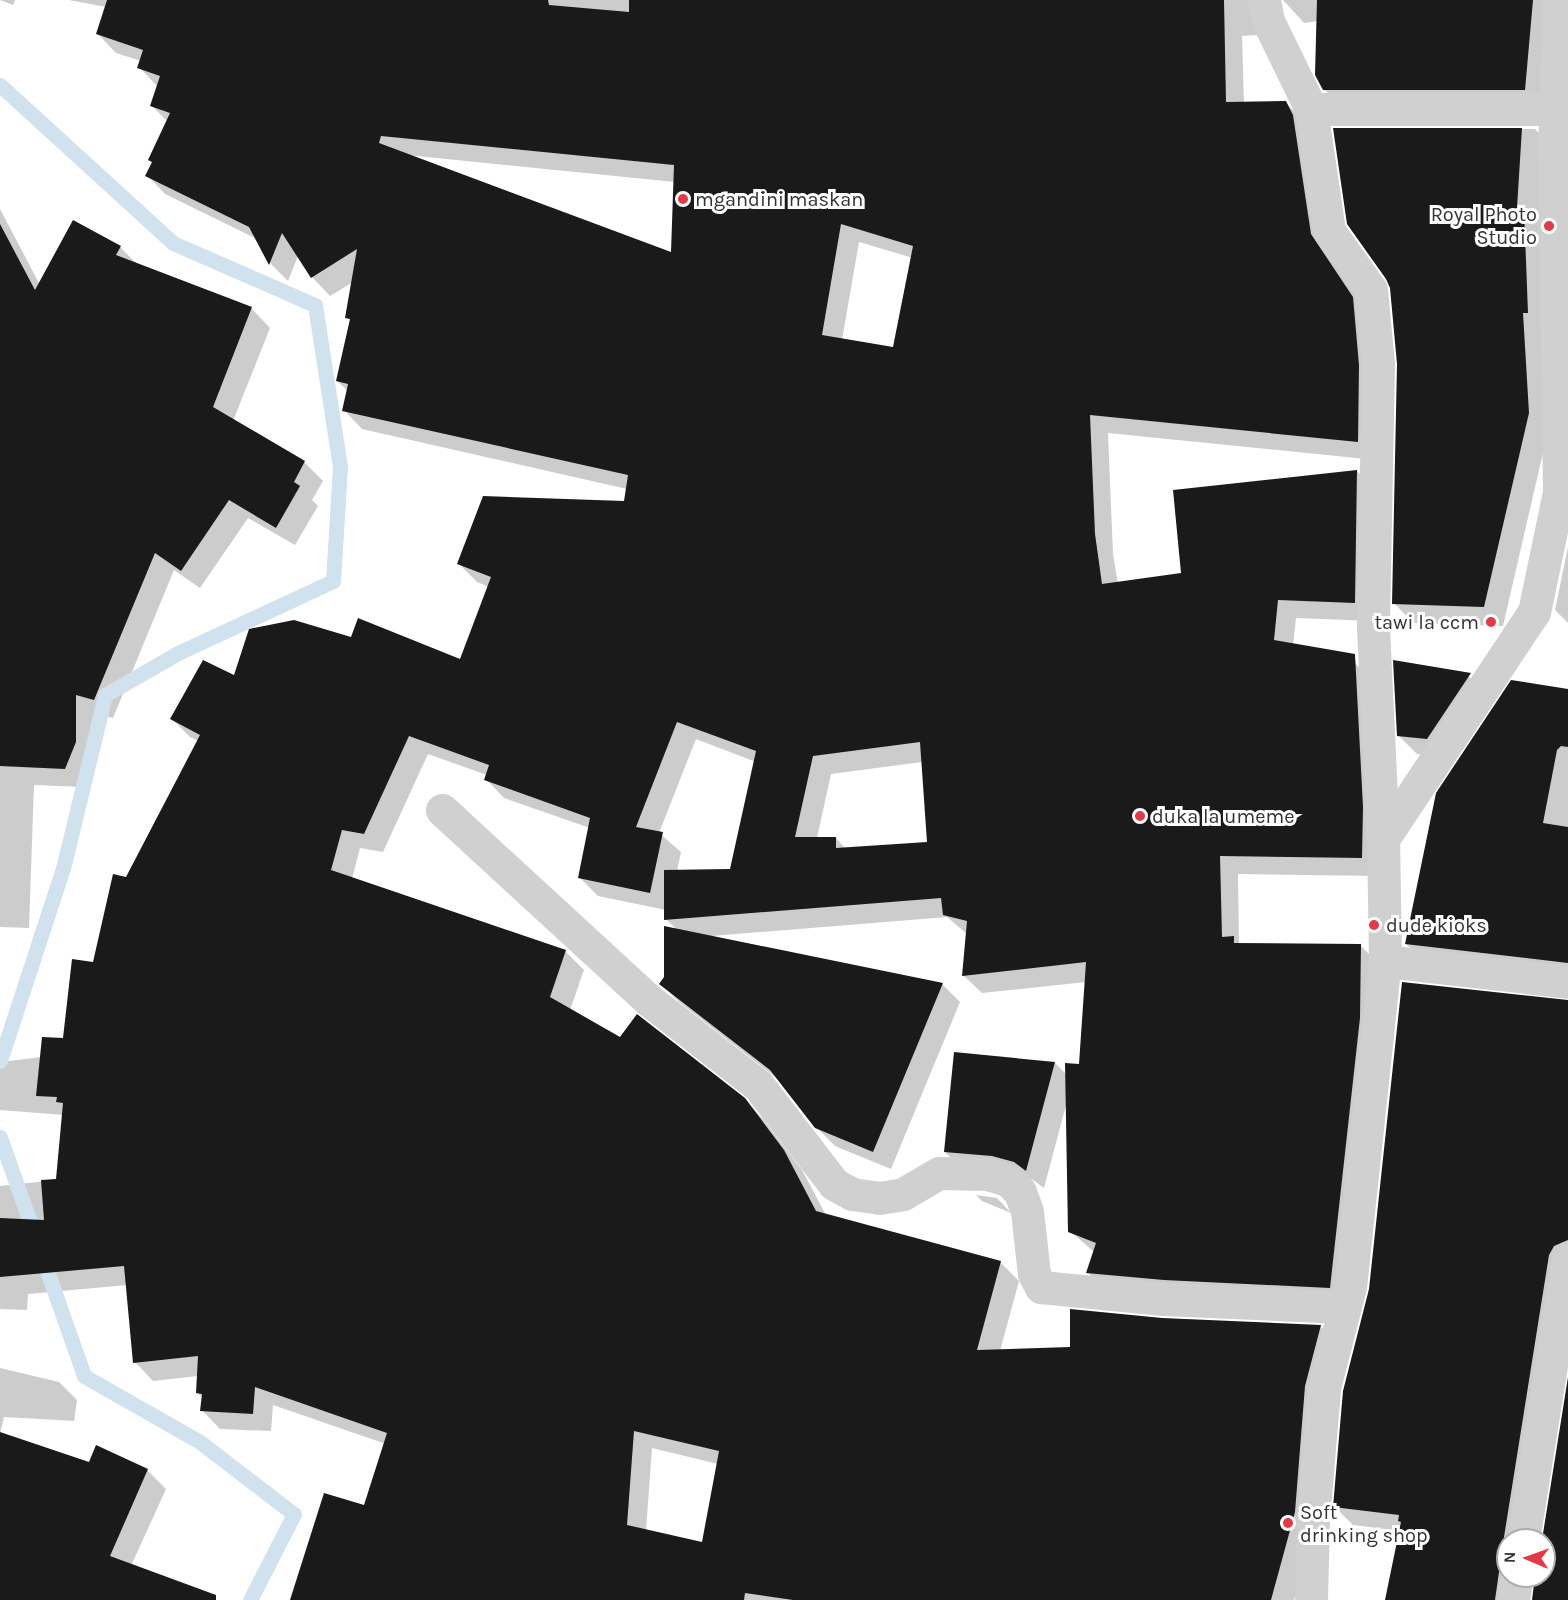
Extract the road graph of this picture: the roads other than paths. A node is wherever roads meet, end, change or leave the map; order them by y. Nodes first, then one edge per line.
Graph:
1 (1264, 0) edge
2 (1559, 0) edge
3 (1311, 109) junction
4 (1555, 109) junction
5 (442, 810) dead end
6 (1383, 839) junction
7 (1385, 961) junction
8 (1568, 982) edge
9 (1568, 1258) edge
10 (1345, 1307) junction
11 (1524, 1528) edge
12 (1311, 1600) edge

1 - 3 street
2 - 4 street
3 - 4 street
3 - 6 street
4 - 6 street
5 - 10 street
6 - 7 street
7 - 8 street
7 - 10 street
9 - 11 street
10 - 12 street

